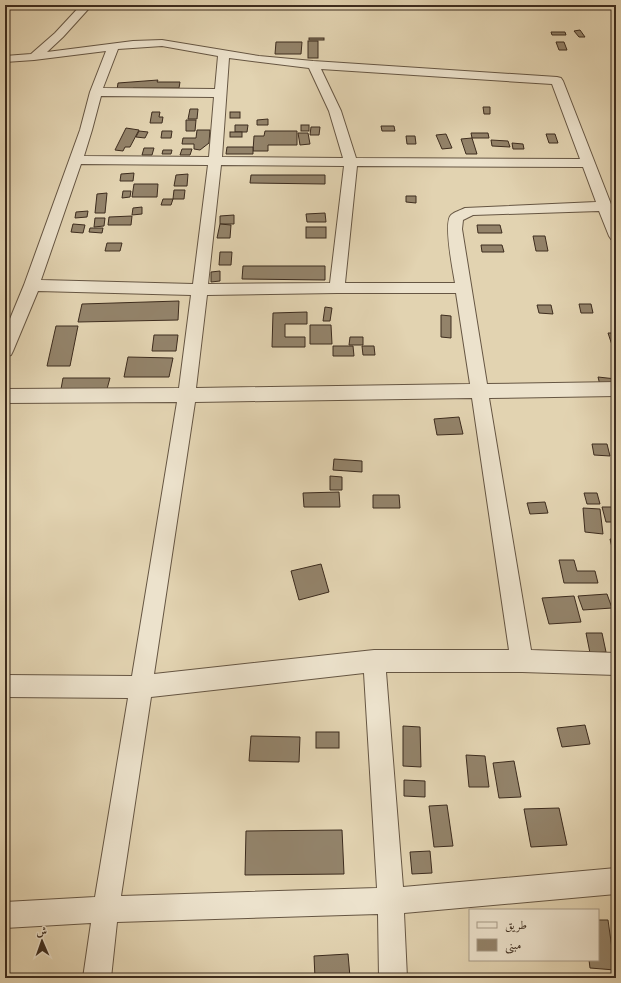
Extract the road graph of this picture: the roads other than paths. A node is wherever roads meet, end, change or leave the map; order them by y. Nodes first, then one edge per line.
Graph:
1 (87, 5) edge
2 (113, 48) junction
3 (224, 53) junction
4 (34, 57) junction
5 (5, 59) edge
6 (313, 65) junction
7 (96, 92) junction
8 (220, 94) junction
9 (75, 160) junction
10 (215, 161) junction
11 (351, 162) junction
12 (588, 163) junction
13 (605, 206) junction
14 (616, 236) edge
15 (32, 285) junction
16 (337, 288) junction
17 (463, 288) junction
18 (200, 290) junction
19 (5, 351) edge
20 (616, 389) edge
21 (480, 391) junction
22 (187, 395) junction
23 (5, 396) edge
24 (374, 661) junction
25 (522, 661) junction
26 (616, 664) edge
27 (5, 686) edge
28 (141, 688) junction
29 (616, 880) edge
30 (391, 901) junction
31 (106, 909) junction
32 (5, 915) edge
33 (97, 978) edge
34 (393, 978) edge

1 - 4 street
2 - 3 street
2 - 4 street
2 - 7 street
3 - 6 street
3 - 8 street
4 - 5 street
6 - 11 street
6 - 12 street
7 - 8 street
7 - 9 street
8 - 10 street
9 - 10 street
9 - 15 street
10 - 11 street
10 - 18 street
11 - 12 street
11 - 16 street
12 - 13 street
13 - 14 street
13 - 17 street
15 - 18 street
15 - 19 street
16 - 17 street
16 - 18 street
17 - 21 street
18 - 22 street
20 - 21 street
21 - 22 street
21 - 25 street
22 - 23 street
22 - 28 street
24 - 25 street
24 - 28 street
24 - 30 street
25 - 26 street
27 - 28 street
28 - 31 street
29 - 30 street
30 - 31 street
30 - 34 street
31 - 32 street
31 - 33 street

